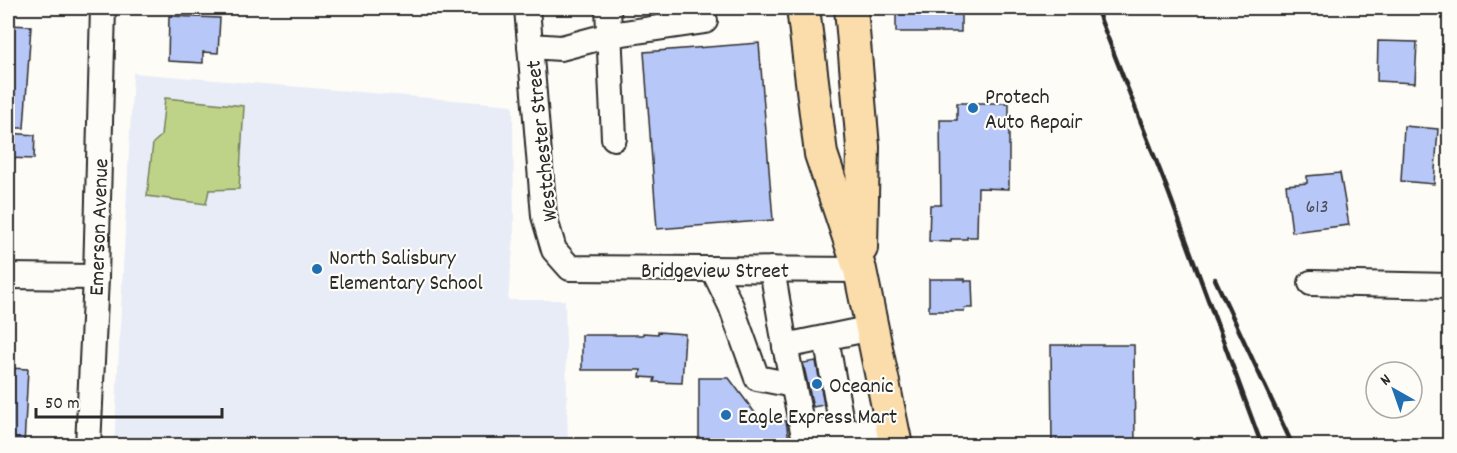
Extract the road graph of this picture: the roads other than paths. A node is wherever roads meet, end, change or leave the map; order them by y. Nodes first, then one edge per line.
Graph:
1 (103, 8) edge
2 (527, 8) edge
3 (608, 8) edge
4 (803, 8) edge
5 (851, 8) edge
6 (705, 21) dead end
7 (610, 35) junction
8 (530, 46) junction
9 (614, 138) dead end
10 (570, 268) joint
11 (713, 269) junction
12 (772, 269) junction
13 (860, 270) junction
14 (8, 276) edge
15 (96, 277) junction
16 (1311, 283) dead end
17 (1449, 286) edge
18 (872, 328) junction
19 (826, 338) junction
20 (784, 346) junction
21 (793, 385) junction
22 (843, 433) junction
23 (884, 440) edge
24 (88, 446) edge

1 - 15 street, Emerson Avenue
2 - 8 street, Westchester Street
3 - 7 street
4 - 13 main road
5 - 13 main road
6 - 7 street
7 - 8 street
7 - 9 street
8 - 10 street, Westchester Street
10 - 11 street, Bridgeview Street
11 - 12 street, Bridgeview Street
11 - 21 street
12 - 13 street, Bridgeview Street
12 - 20 street
13 - 18 main road
14 - 15 street
15 - 24 street, Emerson Avenue
16 - 17 street
18 - 19 street
18 - 23 main road
19 - 20 street
19 - 22 street
20 - 21 street
21 - 22 street
22 - 23 street

